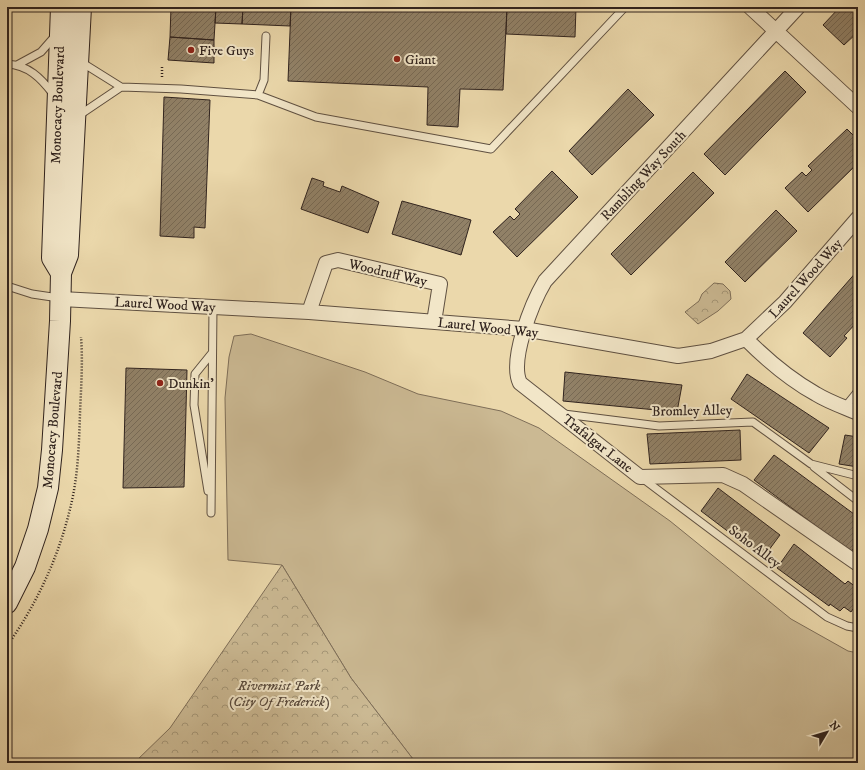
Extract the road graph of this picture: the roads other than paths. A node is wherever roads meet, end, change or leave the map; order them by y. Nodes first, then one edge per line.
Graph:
1 (61, 7) edge
2 (81, 7) edge
3 (625, 7) edge
4 (750, 7) edge
5 (798, 7) edge
6 (60, 30) junction
7 (776, 31) junction
8 (266, 36) dead end
9 (78, 60) junction
10 (7, 64) edge
11 (16, 65) junction
12 (121, 87) junction
13 (258, 95) junction
14 (57, 100) junction
15 (858, 107) edge
16 (76, 118) junction
17 (858, 218) edge
18 (61, 273) junction
19 (8, 290) edge
20 (61, 298) junction
21 (213, 307) junction
22 (309, 312) junction
23 (434, 322) junction
24 (524, 329) junction
25 (746, 339) junction
26 (212, 353) junction
27 (858, 392) edge
28 (845, 407) junction
29 (560, 413) junction
30 (858, 413) edge
31 (811, 464) junction
32 (858, 476) edge
33 (640, 477) junction
34 (858, 501) edge
35 (858, 564) edge
36 (7, 603) edge
37 (858, 628) edge

1 - 6 main road, Monocacy Boulevard
2 - 9 main road, Monocacy Boulevard
3 - 13 lane
4 - 7 street
5 - 7 street, Rambling Way South
6 - 11 lane
6 - 14 main road, Monocacy Boulevard
7 - 15 street
7 - 24 street, Rambling Way South
8 - 13 lane
9 - 12 lane
9 - 16 main road, Monocacy Boulevard
10 - 11 lane
11 - 14 lane
12 - 13 lane
12 - 16 lane
14 - 18 main road, Monocacy Boulevard
16 - 18 main road, Monocacy Boulevard
17 - 25 street, Laurel Wood Way
18 - 20 main road, Monocacy Boulevard
19 - 20 lane
20 - 21 street, Laurel Wood Way
20 - 36 main road, Monocacy Boulevard
21 - 22 street, Laurel Wood Way
21 - 26 lane
22 - 23 street, Laurel Wood Way
22 - 23 street, Woodruff Way
23 - 24 street, Laurel Wood Way
24 - 25 street, Laurel Wood Way
24 - 29 street, Trafalgar Lane
25 - 28 street
26 - 26 lane
27 - 28 lane
28 - 30 street
29 - 31 lane, Bromley Alley
29 - 33 street, Trafalgar Lane
31 - 32 lane, Bromley Alley
31 - 34 lane, Bromley Alley
33 - 35 street, Trafalgar Lane
33 - 37 lane, Soho Alley

